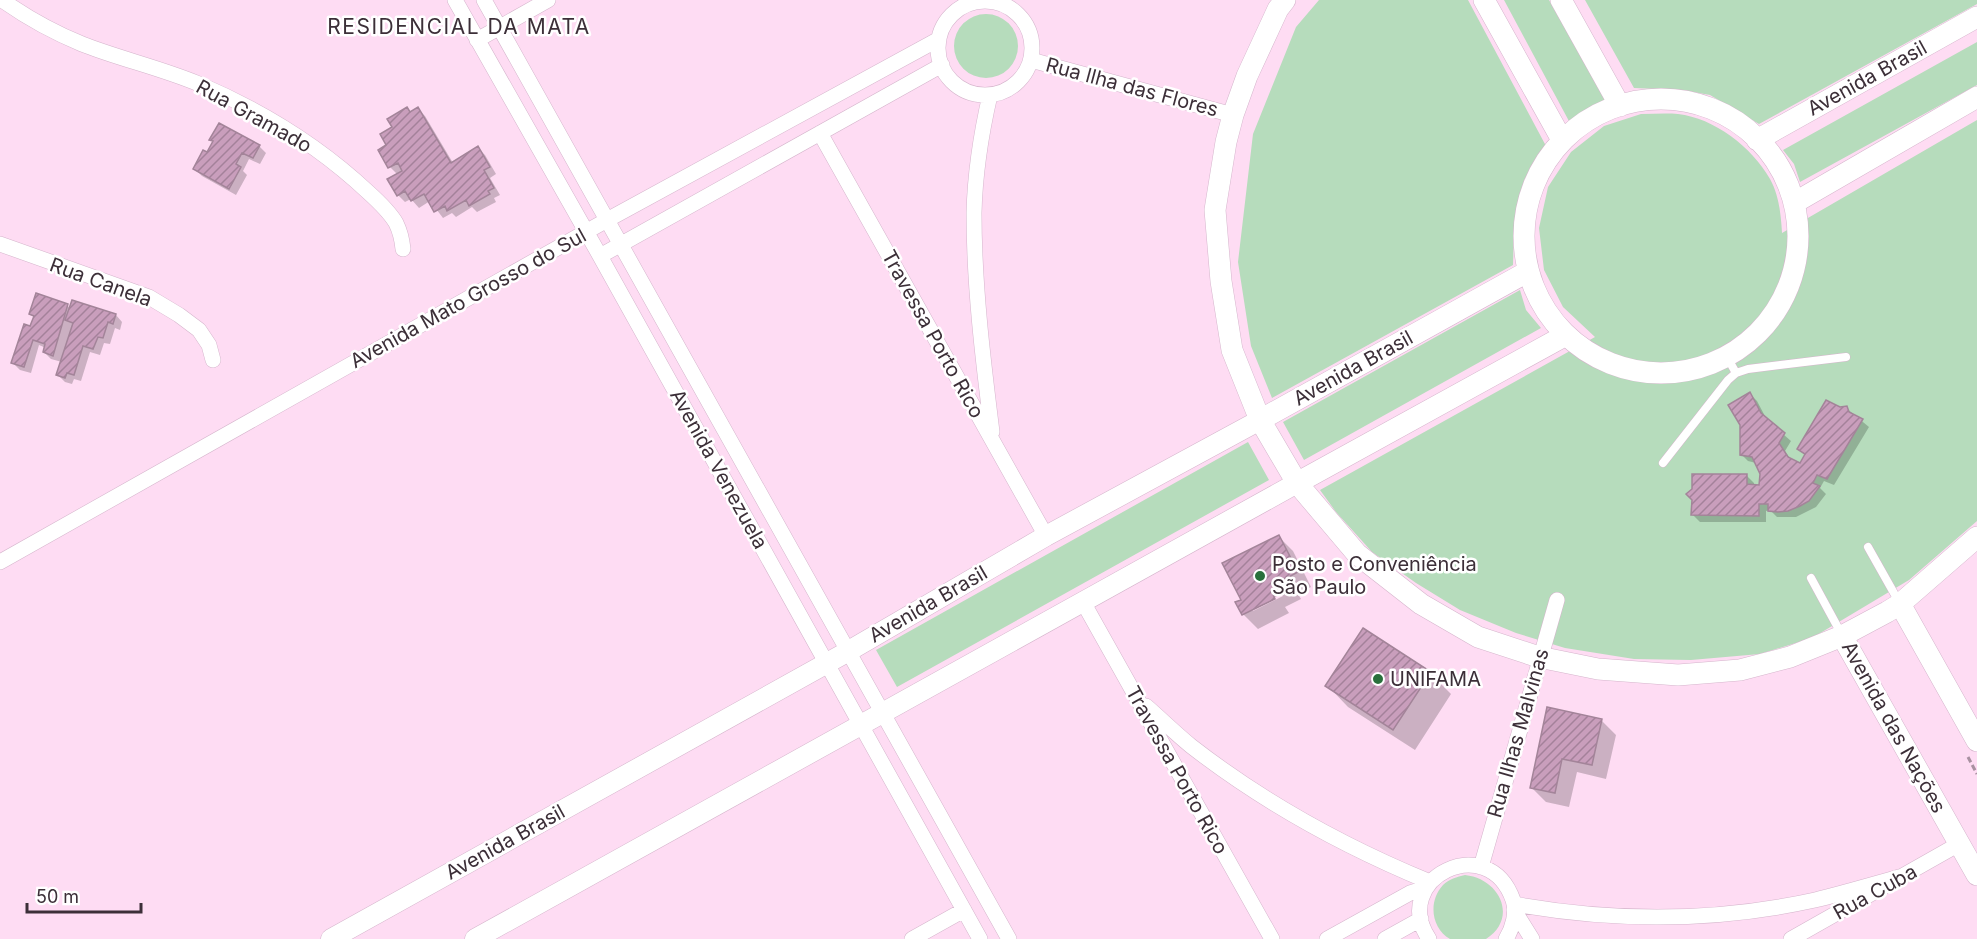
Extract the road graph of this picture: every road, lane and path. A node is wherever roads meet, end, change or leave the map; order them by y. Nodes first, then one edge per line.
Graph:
1 (2, 0) edge
2 (455, 0) edge
3 (484, 0) edge
4 (549, 0) edge
5 (1285, 0) edge
6 (1484, 0) edge
7 (1561, 0) edge
8 (973, 1) edge
9 (1009, 4) edge
10 (1977, 17) edge
11 (500, 27) junction
12 (939, 39) junction
13 (477, 40) junction
14 (1031, 60) junction
15 (942, 65) junction
16 (990, 95) junction
17 (1977, 97) edge
18 (1620, 106) junction
19 (1233, 115) junction
20 (820, 133) junction
21 (1562, 140) junction
22 (1757, 140) junction
23 (1794, 203) junction
24 (607, 220) junction
25 (586, 232) junction
26 (0, 244) edge
27 (620, 244) junction
28 (403, 249) dead end
29 (600, 256) junction
30 (1527, 272) junction
31 (1566, 335) junction
32 (1846, 357) dead end
33 (213, 360) dead end
34 (1732, 365) junction
35 (1260, 420) junction
36 (993, 441) junction
37 (1663, 463) dead end
38 (1297, 483) junction
39 (1046, 536) junction
40 (1977, 537) edge
41 (1868, 547) dead end
42 (0, 562) edge
43 (1811, 578) dead end
44 (1557, 600) dead end
45 (1083, 602) junction
46 (1900, 604) junction
47 (1842, 636) junction
48 (847, 652) junction
49 (1539, 657) junction
50 (827, 663) junction
51 (1137, 698) junction
52 (882, 713) junction
53 (861, 725) junction
54 (1977, 741) edge
55 (1959, 844) junction
56 (1481, 867) junction
57 (1977, 875) edge
58 (1903, 876) junction
59 (1428, 885) junction
60 (1514, 907) junction
61 (964, 910) junction
62 (1420, 919) junction
63 (331, 939) edge
64 (475, 939) edge
65 (912, 939) edge
66 (980, 939) edge
67 (1009, 939) edge
68 (1272, 939) edge
69 (1327, 939) edge
70 (1385, 939) edge
71 (1429, 939) edge
72 (1506, 939) edge
73 (1532, 939) edge
74 (1791, 939) edge

1 - 28 street, Rua Gramado
2 - 13 street, Avenida Venezuela
3 - 11 street, Avenida Venezuela
4 - 11 street
5 - 19 main road
6 - 21 main road
7 - 18 main road
8 - 9 street
8 - 12 street
9 - 14 street
10 - 22 main road, Avenida Brasil
11 - 13 street
11 - 24 street, Avenida Venezuela
12 - 15 street
12 - 24 street, Avenida Mato Grosso do Sul
13 - 25 street, Avenida Venezuela
14 - 16 street
14 - 19 street, Rua llha das Flores
15 - 16 street
15 - 20 street, Avenida Mato Grosso do Sul
16 - 36 street
17 - 23 main road
18 - 21 main road
18 - 22 main road
19 - 35 main road
20 - 27 street, Avenida Mato Grosso do Sul
20 - 36 street, Travessa Porto Rico
21 - 30 main road
22 - 23 main road
23 - 34 main road
24 - 25 street, Avenida Mato Grosso do Sul
24 - 27 street, Avenida Venezuela
25 - 29 street, Avenida Venezuela
25 - 42 street, Avenida Mato Grosso do Sul
26 - 33 street, Rua Canela
27 - 29 street, Avenida Mato Grosso do Sul
27 - 48 street, Avenida Venezuela
29 - 50 street, Avenida Venezuela
30 - 31 main road
30 - 35 main road, Avenida Brasil
31 - 34 main road
31 - 38 main road
32 - 34 lane
34 - 37 lane
35 - 38 main road
35 - 39 street, Avenida Brasil
36 - 39 street, Travessa Porto Rico
38 - 45 street
38 - 49 main road
39 - 48 street, Avenida Brasil
40 - 46 main road
41 - 46 lane
43 - 47 lane, Avenida das Nações
44 - 49 street, Rua Ilhas Malvinas
45 - 51 street, Travessa Porto Rico
45 - 52 street
46 - 47 main road
46 - 54 main road
47 - 49 main road
47 - 55 main road, Avenida das Nações
48 - 50 street, Avenida Brasil
48 - 52 street, Avenida Venezuela
49 - 56 street, Rua Ilhas Malvinas
50 - 53 street, Avenida Venezuela
50 - 63 street, Avenida Brasil
51 - 59 street
51 - 68 street, Travessa Porto Rico
52 - 53 street
52 - 67 street, Avenida Venezuela
53 - 61 street, Avenida Venezuela
53 - 64 street
55 - 57 main road, Avenida das Nações
55 - 58 street, Rua Cuba
56 - 59 street
56 - 60 street
58 - 60 street
58 - 74 street, Rua Cuba
59 - 62 street
59 - 69 street
60 - 72 street
60 - 73 street
61 - 65 street
61 - 66 street, Avenida Venezuela
62 - 70 street
62 - 71 street

